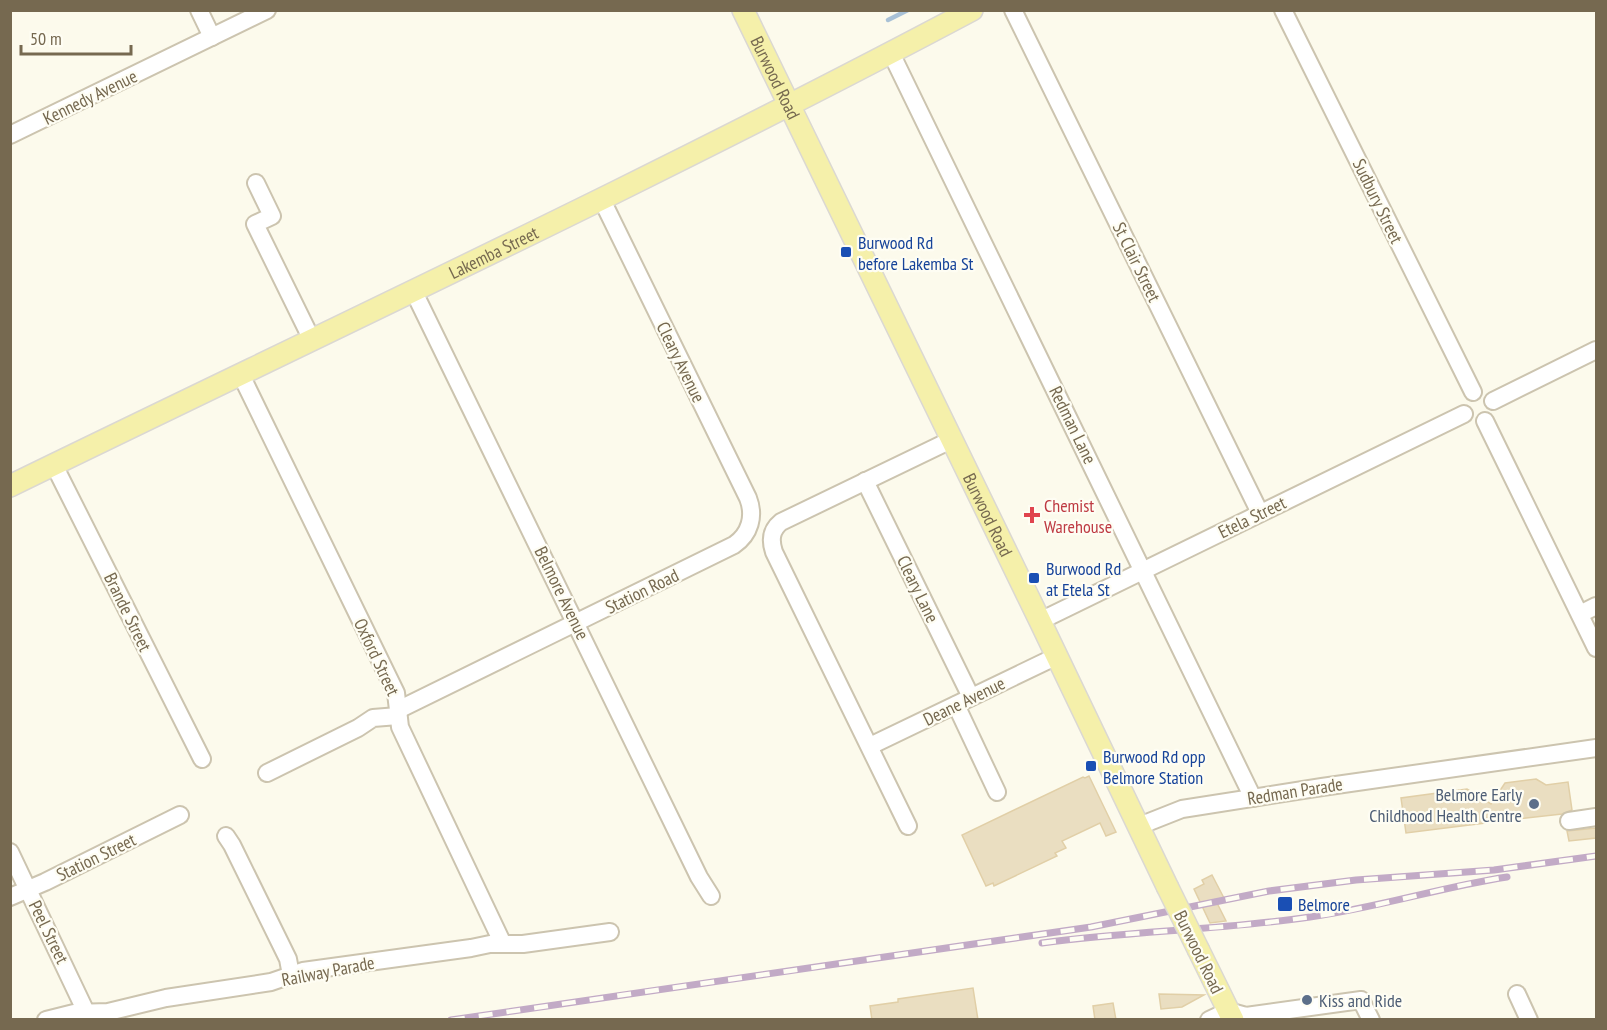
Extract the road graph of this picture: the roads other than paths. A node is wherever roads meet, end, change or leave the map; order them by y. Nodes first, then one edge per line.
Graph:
1 (199, 10) edge
2 (267, 10) edge
3 (743, 10) edge
4 (1013, 10) edge
5 (1283, 10) edge
6 (970, 11) edge
7 (212, 38) junction
8 (891, 53) junction
9 (789, 105) junction
10 (10, 135) edge
11 (256, 183) dead end
12 (601, 198) junction
13 (413, 290) junction
14 (312, 339) junction
15 (1596, 350) edge
16 (241, 375) junction
17 (1473, 392) junction
18 (1493, 401) junction
19 (1464, 414) junction
20 (1485, 421) junction
21 (951, 440) junction
22 (54, 465) junction
23 (866, 481) junction
24 (10, 486) edge
25 (1260, 513) junction
26 (749, 527) joint
27 (1143, 570) junction
28 (1596, 606) edge
29 (1580, 614) junction
30 (1040, 621) junction
31 (576, 623) junction
32 (1596, 648) edge
33 (1057, 656) junction
34 (971, 697) junction
35 (956, 705) junction
36 (398, 713) junction
37 (870, 746) junction
38 (1596, 748) edge
39 (202, 759) dead end
40 (267, 773) dead end
41 (997, 792) dead end
42 (1253, 798) junction
43 (180, 815) dead end
44 (1596, 817) edge
45 (1569, 821) dead end
46 (908, 826) dead end
47 (1139, 826) junction
48 (226, 836) dead end
49 (10, 852) edge
50 (28, 889) junction
51 (711, 896) dead end
52 (10, 897) edge
53 (610, 932) dead end
54 (502, 942) junction
55 (291, 975) junction
56 (1517, 994) dead end
57 (86, 1012) junction
58 (1231, 1015) edge
59 (46, 1020) edge
60 (1209, 1020) edge
61 (1371, 1020) edge
62 (1529, 1020) edge

1 - 7 street
2 - 7 street, Kennedy Avenue
3 - 9 main road, Burwood Road
4 - 25 street, St Clair Street
5 - 17 street, Sudbury Street
6 - 8 main road, Lakemba Street
7 - 10 street, Kennedy Avenue
8 - 9 main road, Lakemba Street
8 - 27 street, Redman Lane
9 - 12 main road, Lakemba Street
9 - 21 main road, Burwood Road
11 - 14 street
12 - 13 main road, Lakemba Street
12 - 26 street, Cleary Avenue
13 - 14 main road, Lakemba Street
13 - 31 street, Belmore Avenue
14 - 16 main road, Lakemba Street
15 - 18 street
16 - 22 main road, Lakemba Street
16 - 36 street, Oxford Street
17 - 18 street
17 - 19 street
18 - 20 street
19 - 20 street
19 - 25 street, Etela Street
20 - 29 street
21 - 23 street
21 - 30 main road, Burwood Road
22 - 24 main road, Lakemba Street
22 - 39 street, Brande Street
23 - 34 street, Cleary Lane
23 - 37 street
25 - 27 street, Etela Street
26 - 31 street, Station Road
27 - 30 street, Etela Street
27 - 42 street, Redman Lane
28 - 29 street
29 - 32 street
30 - 33 main road, Burwood Road
31 - 36 street, Station Road
31 - 51 street, Belmore Avenue
33 - 34 street, Deane Avenue
33 - 47 main road, Burwood Road
34 - 35 street, Deane Avenue
35 - 37 street, Deane Avenue
35 - 41 street
36 - 40 street, Station Road
36 - 54 street, Oxford Street
37 - 46 street
38 - 42 street, Redman Parade
42 - 47 street, Redman Parade
43 - 50 street, Station Street
44 - 45 street
47 - 58 main road, Burwood Road, bridge
48 - 55 street
49 - 50 street, Peel Street
50 - 52 street, Station Street
50 - 57 street, Peel Street
53 - 54 street, Railway Parade
54 - 55 street, Railway Parade
55 - 57 street, Railway Parade
56 - 62 street
57 - 59 street, Railway Parade
58 - 60 street
58 - 61 street

